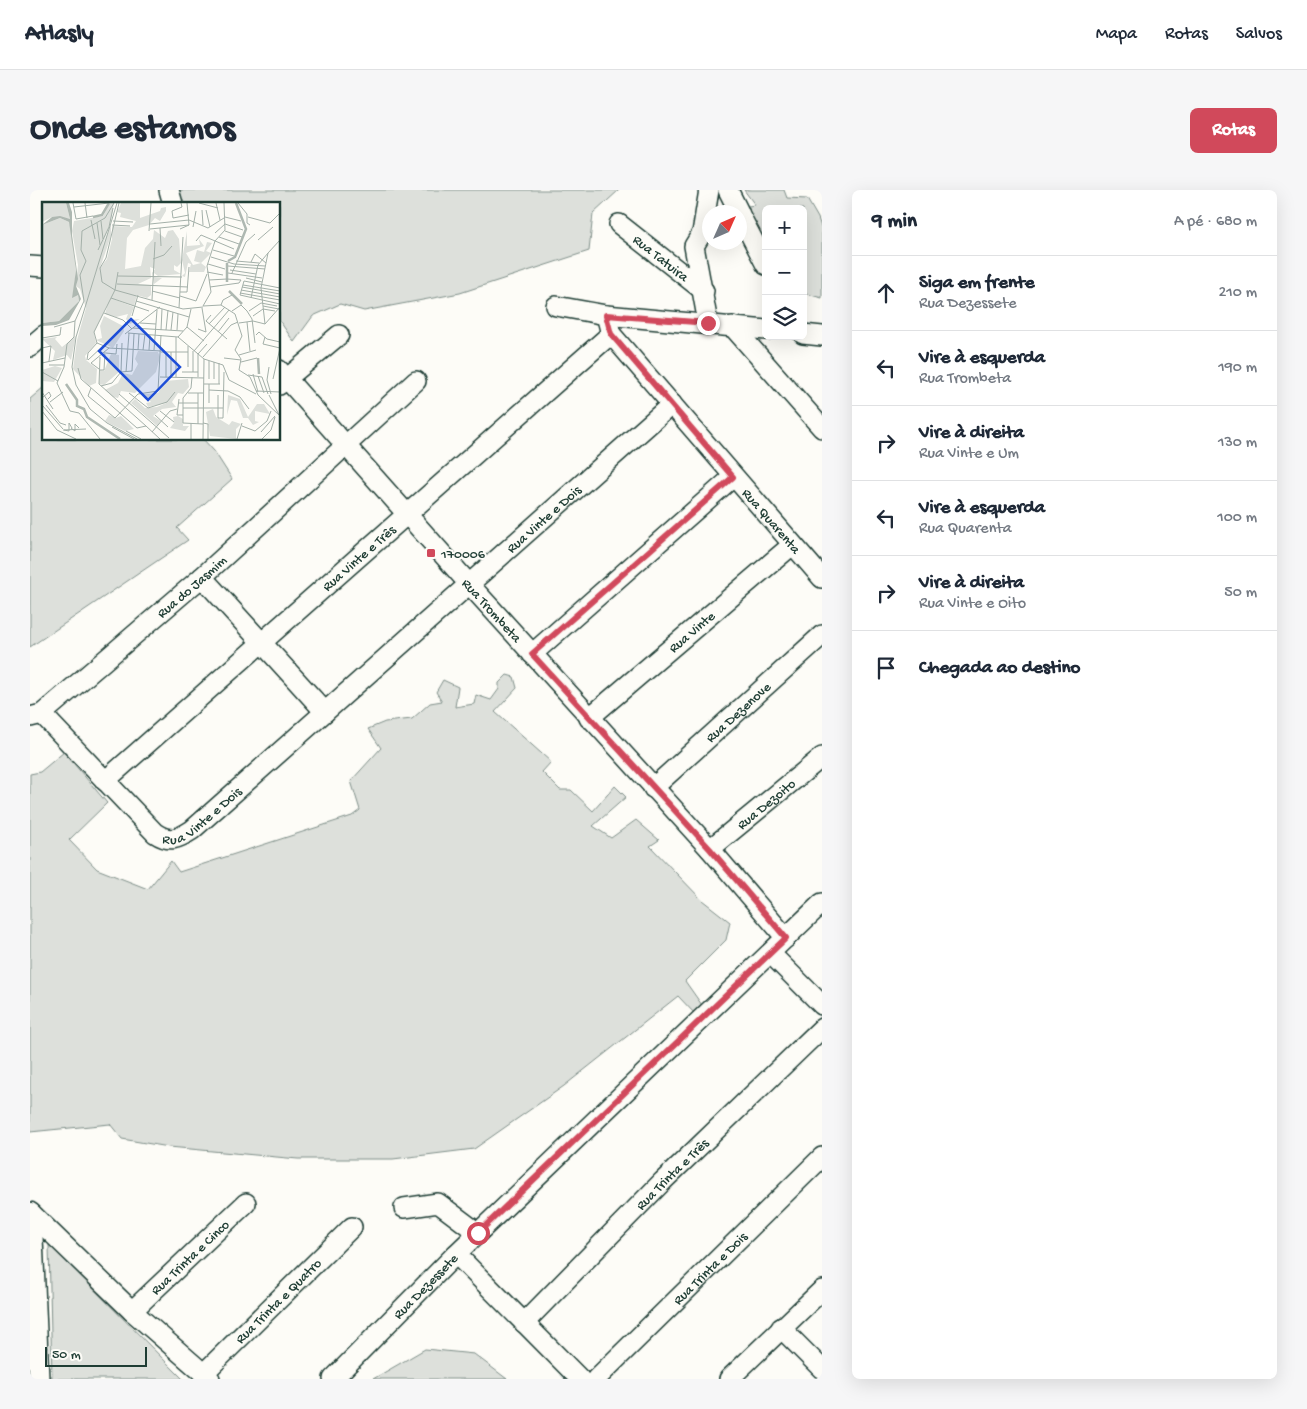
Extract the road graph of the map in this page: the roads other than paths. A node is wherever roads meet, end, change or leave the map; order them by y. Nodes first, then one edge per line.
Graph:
1 (708, 190) edge
2 (728, 190) edge
3 (736, 205) edge
4 (619, 224) dead end
5 (747, 227) edge
6 (762, 257) edge
7 (704, 291) junction
8 (556, 306) dead end
9 (606, 315) junction
10 (708, 323) junction
11 (732, 326) junction
12 (762, 330) edge
13 (611, 334) junction
14 (807, 334) edge
15 (339, 335) dead end
16 (822, 336) edge
17 (42, 337) edge
18 (30, 347) edge
19 (281, 378) edge
20 (416, 381) dead end
21 (672, 404) junction
22 (822, 428) edge
23 (346, 446) junction
24 (733, 477) junction
25 (406, 514) junction
26 (792, 546) junction
27 (202, 577) junction
28 (822, 578) edge
29 (469, 584) junction
30 (822, 635) edge
31 (262, 642) junction
32 (532, 654) junction
33 (325, 712) junction
34 (36, 716) edge
35 (589, 718) junction
36 (822, 757) edge
37 (105, 781) junction
38 (653, 788) junction
39 (710, 849) junction
40 (822, 903) edge
41 (786, 938) junction
42 (771, 954) junction
43 (822, 1005) edge
44 (822, 1028) edge
45 (822, 1157) edge
46 (246, 1203) dead end
47 (404, 1208) dead end
48 (31, 1213) edge
49 (352, 1227) dead end
50 (478, 1233) junction
51 (456, 1254) junction
52 (822, 1290) edge
53 (132, 1311) junction
54 (524, 1323) junction
55 (781, 1328) junction
56 (822, 1369) edge
57 (206, 1376) edge
58 (38, 1379) edge
59 (333, 1379) edge
60 (580, 1379) edge
61 (596, 1379) edge
62 (729, 1379) edge

1 - 7 street, Rua Tatuira
2 - 3 street
4 - 7 street, Rua Tatuira
5 - 6 street
7 - 10 street, Rua Tatuira
8 - 9 street
9 - 10 street
9 - 13 street, Rua Quarenta
10 - 11 street
11 - 12 street
11 - 22 street
13 - 21 street, Rua Quarenta
13 - 25 street, Rua Vinte e Três
14 - 16 street
15 - 19 street
17 - 18 street
19 - 23 street, Rua Trombeta
20 - 23 street, Rua do Jasmim
21 - 24 street, Rua Quarenta
21 - 29 street, Rua Vinte e Dois
23 - 25 street, Rua Trombeta
23 - 27 street, Rua do Jasmim
24 - 26 street, Rua Quarenta
24 - 32 street
25 - 29 street, Rua Trombeta
25 - 31 street, Rua Vinte e Três
26 - 28 street, Rua Quarenta
26 - 35 street, Rua Vinte
27 - 31 street
27 - 34 street, Rua do Jasmim
29 - 32 street, Rua Trombeta
29 - 33 street, Rua Vinte e Dois
30 - 38 street, Rua Dezenove
31 - 33 street
31 - 37 street, Rua Vinte e Três
32 - 35 street, Rua Trombeta
33 - 37 street, Rua Vinte e Dois
34 - 37 street, Rua Vinte e Dois
35 - 38 street, Rua Trombeta
36 - 39 street, Rua Dezoito
38 - 39 street, Rua Trombeta
39 - 41 street, Rua Trombeta
40 - 41 street, Rua Dezessete
41 - 42 street, Rua Dezessete
42 - 43 street
42 - 50 street, Rua Dezessete
44 - 54 street, Rua Trinta e Três
45 - 61 street, Rua Trinta e Dois
46 - 53 street, Rua Trinta e Cinco
47 - 50 street
48 - 53 street
48 - 58 street
49 - 57 street, Rua Trinta e Quatro
50 - 51 street, Rua Dezessete
51 - 54 street
51 - 59 street, Rua Dezessete
52 - 55 street
53 - 57 street
54 - 60 street
55 - 56 street
55 - 62 street

